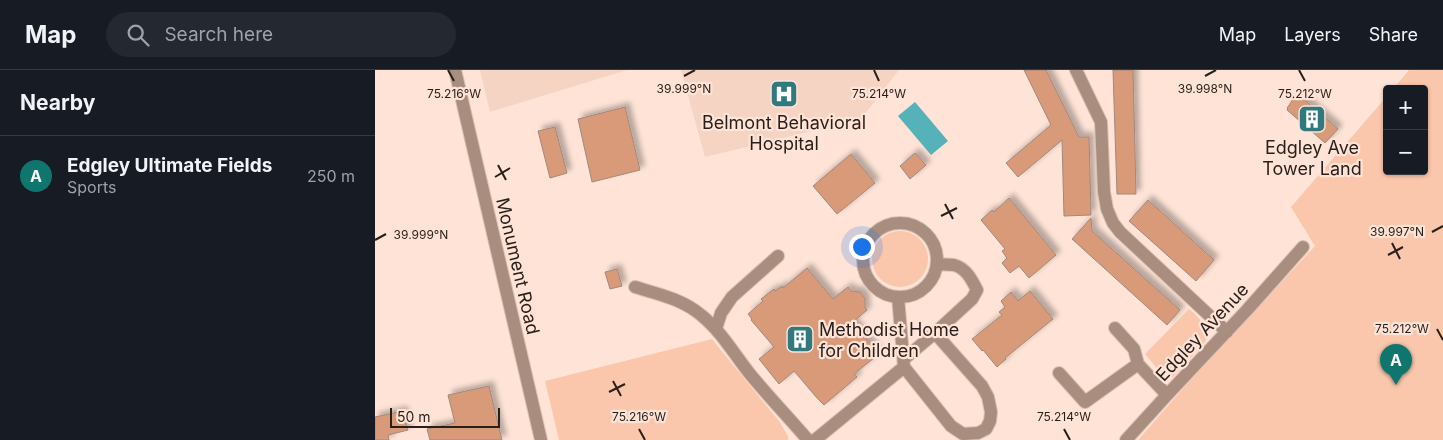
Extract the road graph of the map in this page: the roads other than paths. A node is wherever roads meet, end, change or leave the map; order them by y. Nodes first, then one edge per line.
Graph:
1 (455, 70) edge
2 (1076, 70) edge
3 (1303, 247) dead end
4 (778, 256) dead end
5 (937, 264) junction
6 (635, 286) dead end
7 (898, 297) junction
8 (1115, 328) dead end
9 (716, 330) junction
10 (1227, 332) junction
11 (935, 333) junction
12 (904, 363) junction
13 (1138, 364) junction
14 (1059, 373) dead end
15 (1167, 395) junction
16 (541, 440) edge
17 (808, 440) edge
18 (815, 440) edge
19 (1126, 440) edge

1 - 16 street, Monument Road
2 - 10 street
3 - 10 street, Edgley Avenue
4 - 9 street
5 - 7 street
5 - 7 street
5 - 11 street
6 - 9 street
7 - 12 street
8 - 13 street
9 - 17 street
10 - 15 street, Edgley Avenue
11 - 12 street
11 - 12 street
12 - 18 street
13 - 14 street
13 - 15 street
15 - 19 street, Edgley Avenue

